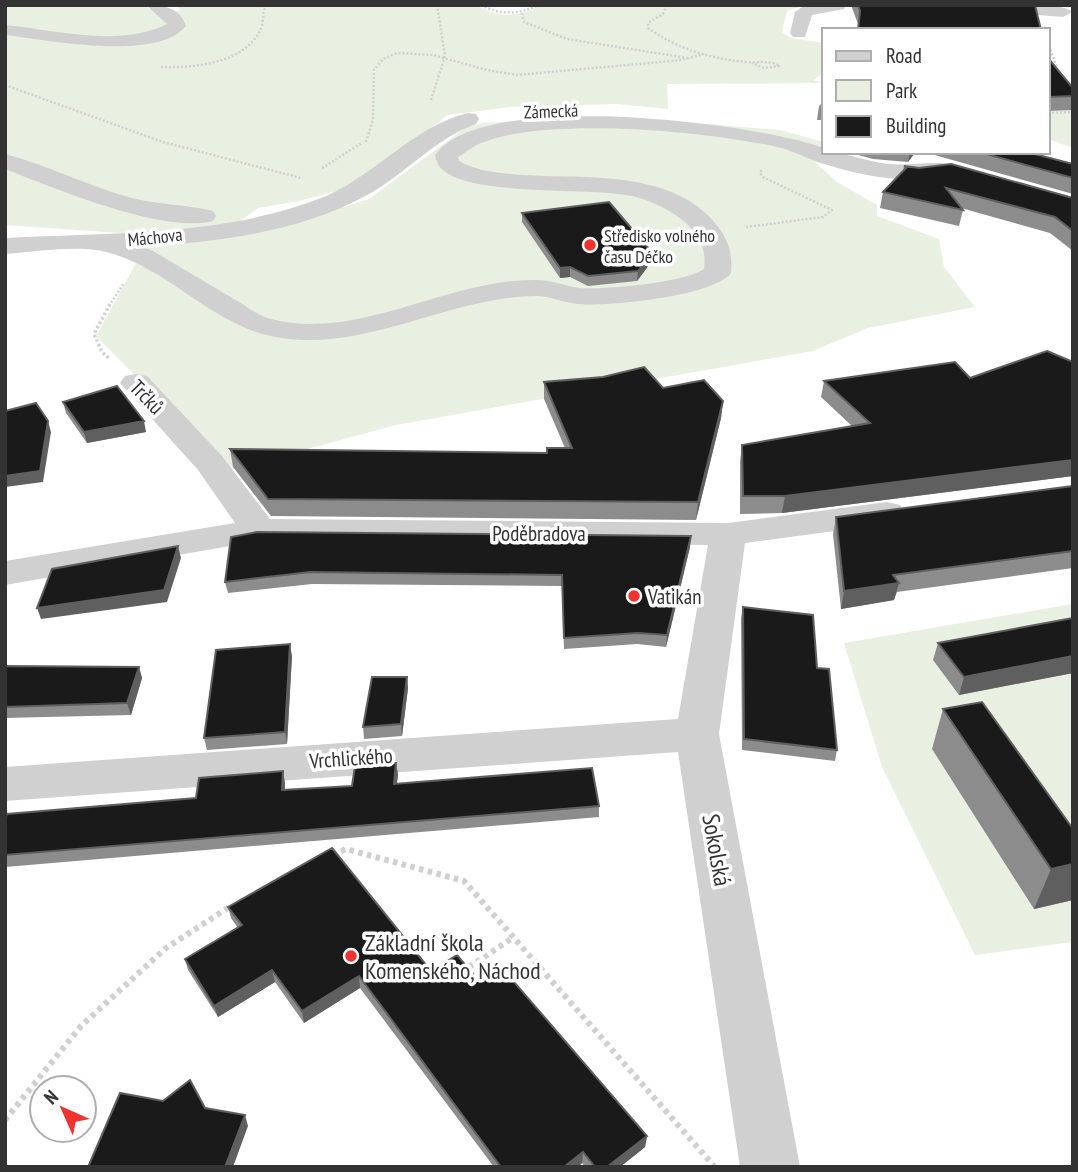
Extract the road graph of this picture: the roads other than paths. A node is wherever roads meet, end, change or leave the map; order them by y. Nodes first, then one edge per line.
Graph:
1 (155, 5) edge
2 (838, 5) edge
3 (977, 5) edge
4 (1064, 14) edge
5 (5, 30) edge
6 (799, 33) dead end
7 (822, 133) edge
8 (900, 154) edge
9 (5, 161) edge
10 (946, 170) junction
11 (972, 177) edge
12 (303, 212) junction
13 (101, 243) junction
14 (5, 246) edge
15 (136, 383) road end
16 (915, 509) edge
17 (259, 530) junction
18 (728, 534) junction
19 (5, 573) edge
20 (697, 734) junction
21 (5, 784) edge
22 (770, 1167) edge

1 - 5 street
2 - 6 street
3 - 4 street
7 - 12 street, Zámecká
8 - 10 street
9 - 12 street
10 - 11 street
10 - 13 street
12 - 13 street, Máchova
13 - 14 street, Máchova
15 - 17 street, Trčků
16 - 18 street, Poděbradova
17 - 18 street, Poděbradova
17 - 19 street, Poděbradova
18 - 20 street, Sokolská
20 - 21 street, Vrchlického
20 - 22 street, Sokolská

